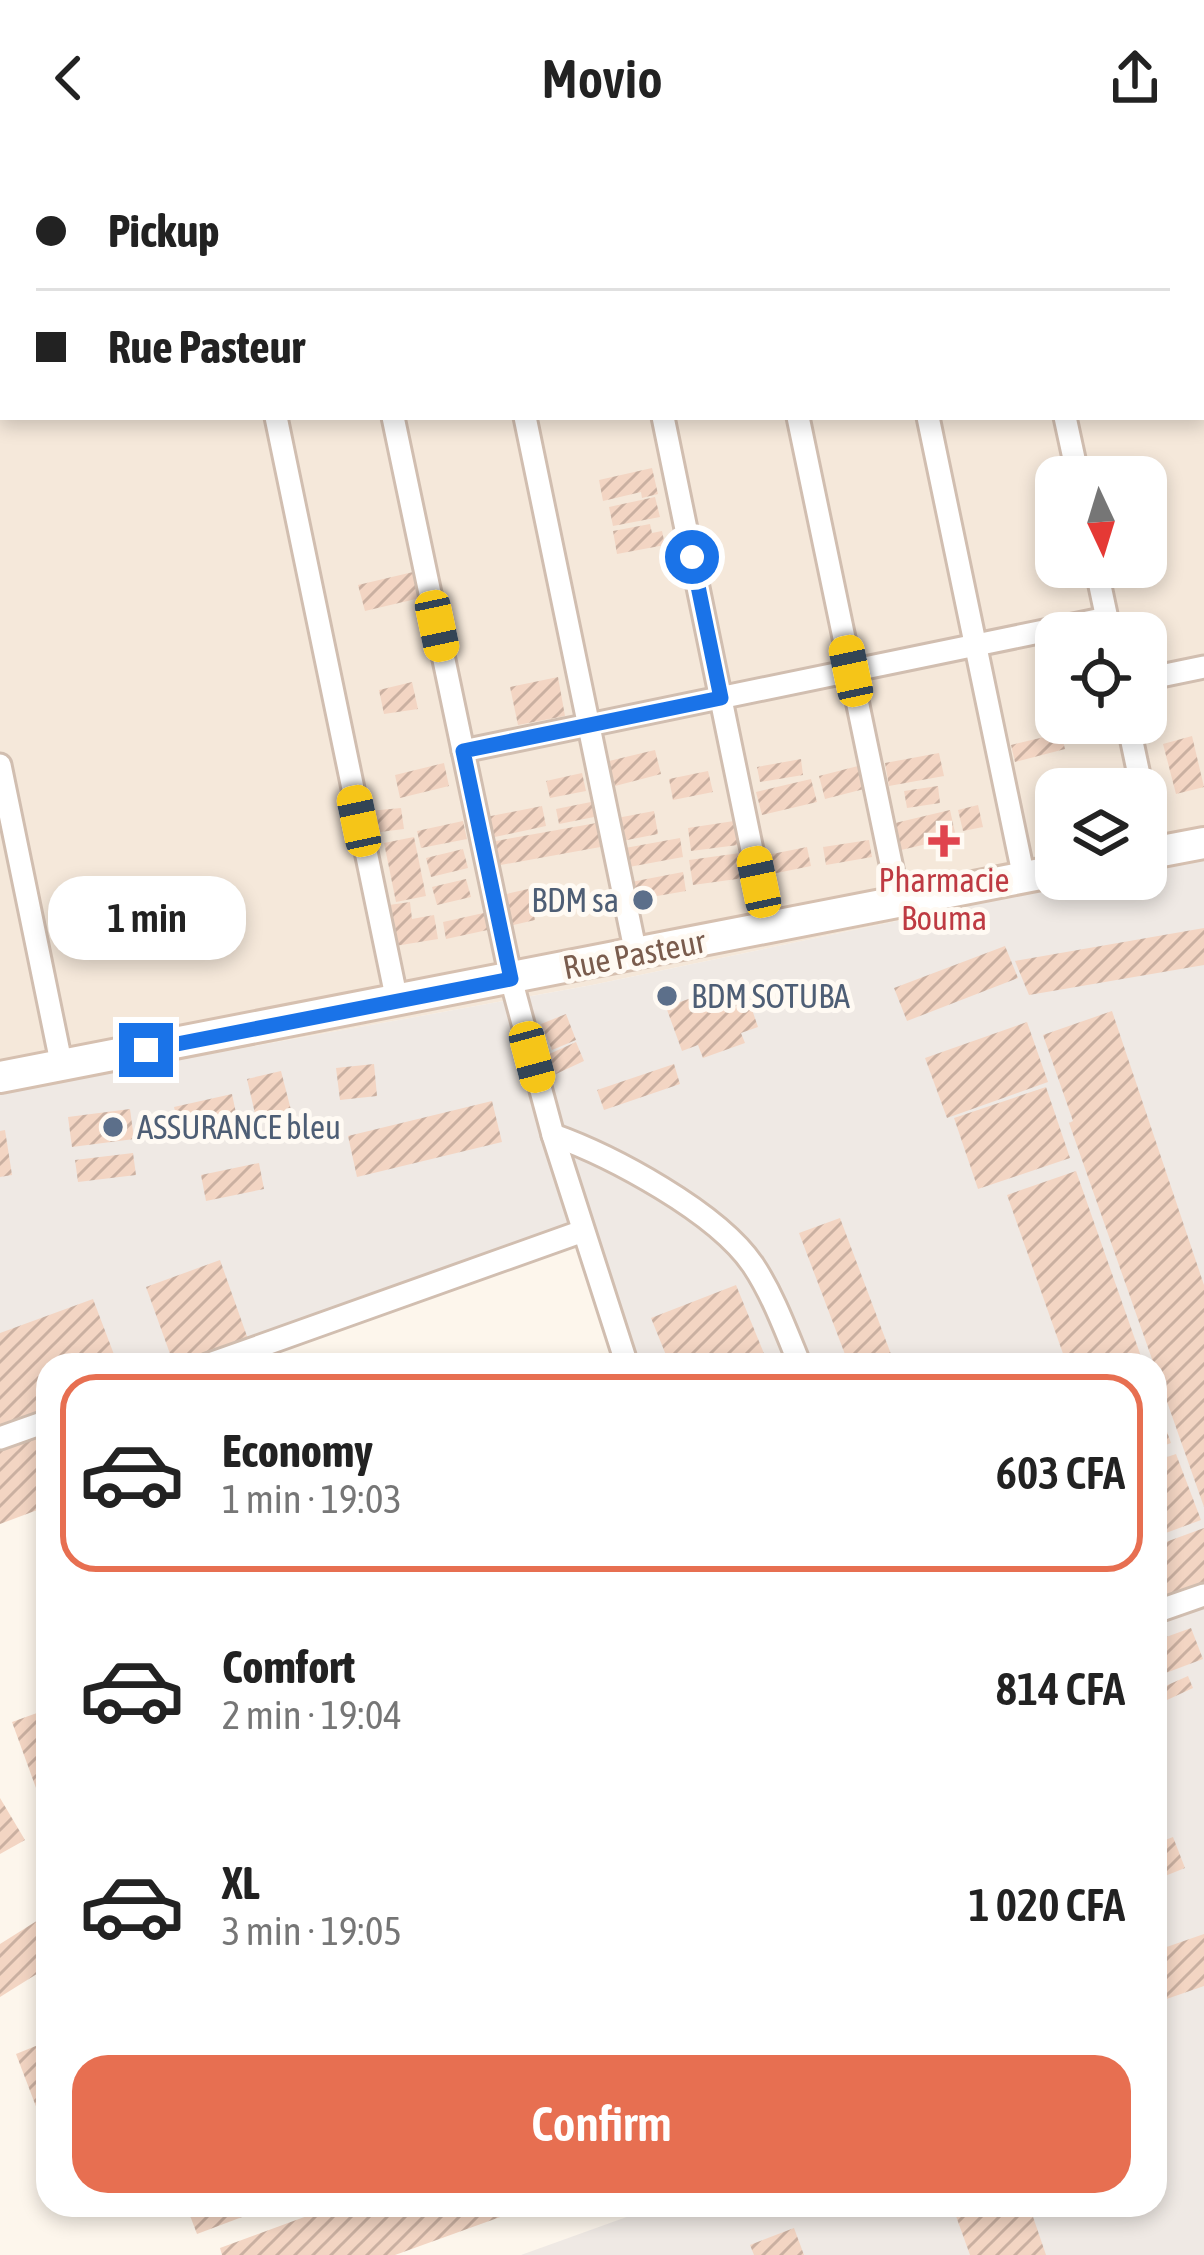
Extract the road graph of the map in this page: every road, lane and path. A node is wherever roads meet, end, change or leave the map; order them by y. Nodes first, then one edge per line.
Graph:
1 (277, 420) edge
2 (394, 420) edge
3 (526, 420) edge
4 (664, 420) edge
5 (800, 420) edge
6 (929, 420) edge
7 (1066, 420) edge
8 (1073, 456) edge
9 (1035, 637) edge
10 (976, 645) junction
11 (1204, 667) edge
12 (851, 671) junction
13 (1167, 675) edge
14 (721, 698) junction
15 (589, 725) junction
16 (463, 751) junction
17 (0, 765) edge
18 (1204, 842) edge
19 (1167, 850) edge
20 (1035, 876) edge
21 (1024, 878) junction
22 (899, 902) junction
23 (768, 928) junction
24 (636, 954) junction
25 (511, 979) junction
26 (397, 1001) junction
27 (62, 1067) junction
28 (0, 1077) edge
29 (553, 1135) junction
30 (583, 1231) junction
31 (241, 1353) edge
32 (623, 1353) edge
33 (795, 1353) edge
34 (36, 1425) edge
35 (0, 1438) edge
36 (1204, 1595) edge
37 (1167, 1608) edge

1 - 26 street
2 - 16 street
3 - 15 street
4 - 14 street
5 - 12 street
6 - 10 street
7 - 8 street
9 - 10 street
10 - 12 street
10 - 21 street
11 - 13 street
12 - 14 street
12 - 22 street
14 - 15 street
14 - 23 street
15 - 16 street
15 - 24 street
16 - 25 street
17 - 27 street
18 - 19 main road
20 - 21 main road, Rue Pasteur
21 - 22 main road, Rue Pasteur
22 - 23 main road, Rue Pasteur
23 - 24 main road, Rue Pasteur
24 - 25 main road, Rue Pasteur
25 - 26 main road, Rue Pasteur
25 - 29 street
26 - 27 main road, Rue Pasteur
27 - 28 main road, Rue Pasteur
29 - 30 street
29 - 33 street
30 - 31 street
30 - 32 street
34 - 35 street
36 - 37 street

